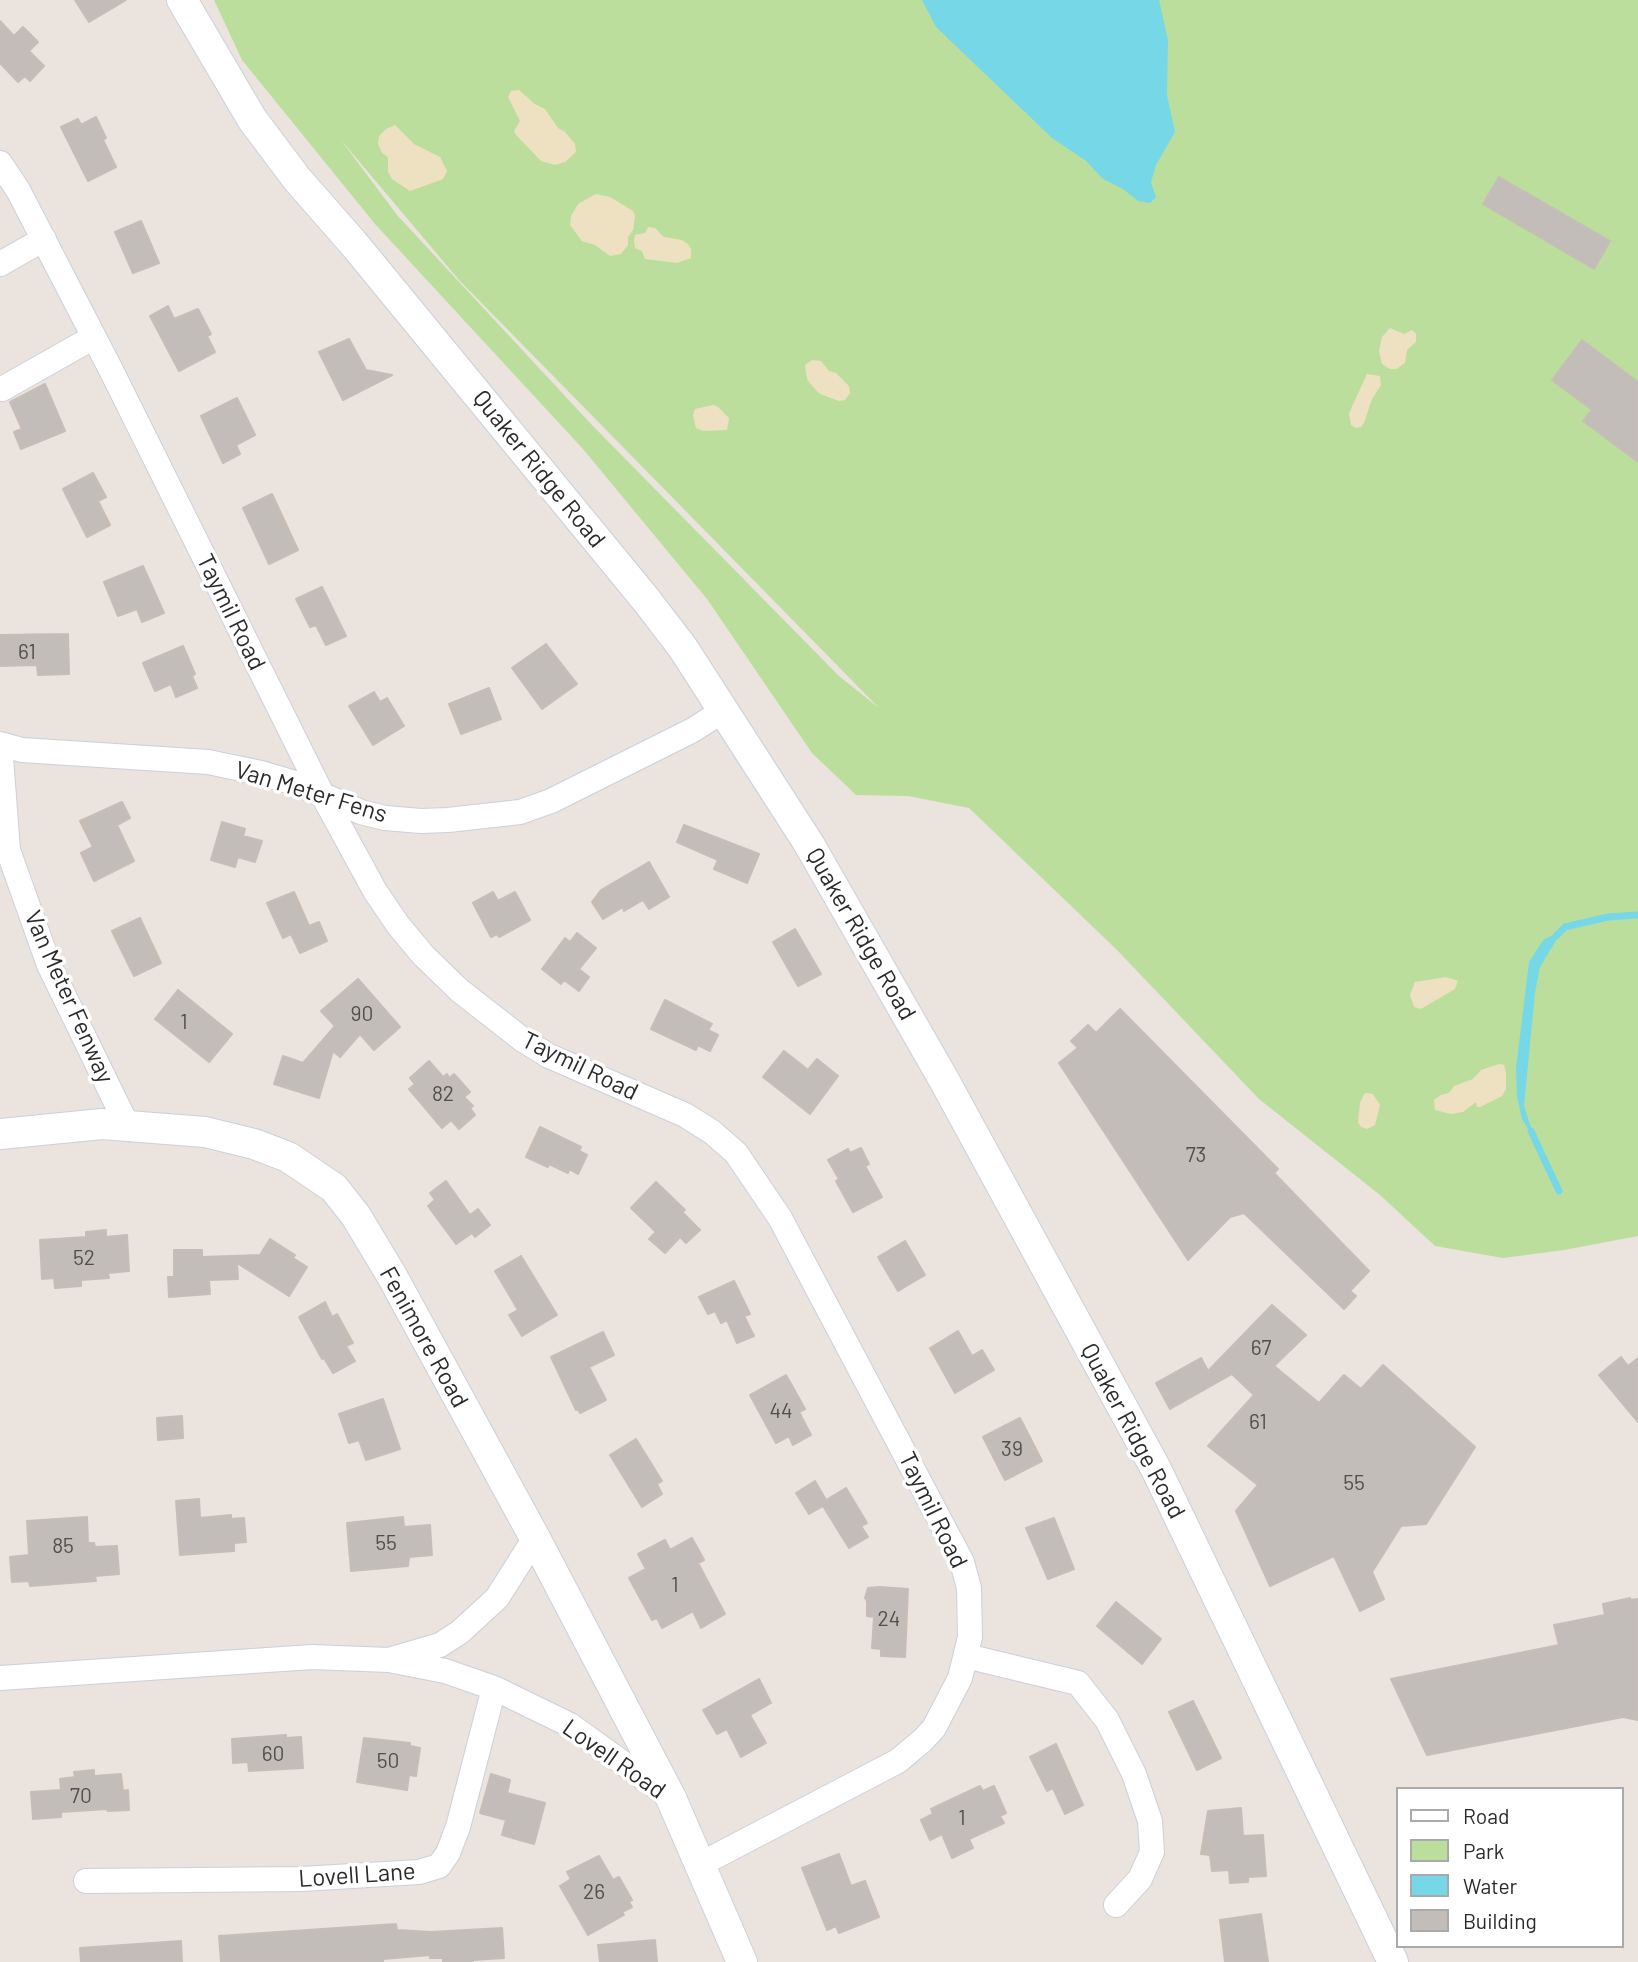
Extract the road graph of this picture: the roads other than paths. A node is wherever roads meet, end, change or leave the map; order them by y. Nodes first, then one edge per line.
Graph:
1 (182, 0) edge
2 (0, 163) edge
3 (44, 239) junction
4 (0, 264) edge
5 (94, 337) junction
6 (2, 389) dead end
7 (724, 710) junction
8 (0, 744) edge
9 (322, 794) junction
10 (3, 834) edge
11 (127, 1125) junction
12 (0, 1134) edge
13 (535, 1538) junction
14 (966, 1656) junction
15 (389, 1660) junction
16 (0, 1678) edge
17 (494, 1688) junction
18 (671, 1798) junction
19 (701, 1864) junction
20 (86, 1881) dead end
21 (1116, 1905) dead end
22 (742, 1962) edge
23 (1393, 1962) edge

1 - 7 street, Quaker Ridge Road
2 - 3 street, Taymil Road
3 - 4 street
3 - 5 street, Taymil Road
5 - 6 street
5 - 9 street, Taymil Road
7 - 9 street, Van Meter Fens
7 - 23 street, Quaker Ridge Road
8 - 9 street, Van Meter Fens
8 - 10 street, Van Meter Fenway
9 - 14 street, Taymil Road
10 - 11 street, Van Meter Fenway
11 - 12 street, Fenimore Road
11 - 13 street, Fenimore Road
13 - 15 street, Lovell Road
13 - 18 street, Fenimore Road
14 - 19 street, Taymil Road
14 - 21 street
15 - 16 street, Lovell Road
15 - 17 street, Lovell Road
17 - 18 street, Lovell Road
17 - 20 street, Lovell Lane
18 - 19 street, Lovell Road
19 - 22 street, Lovell Road

